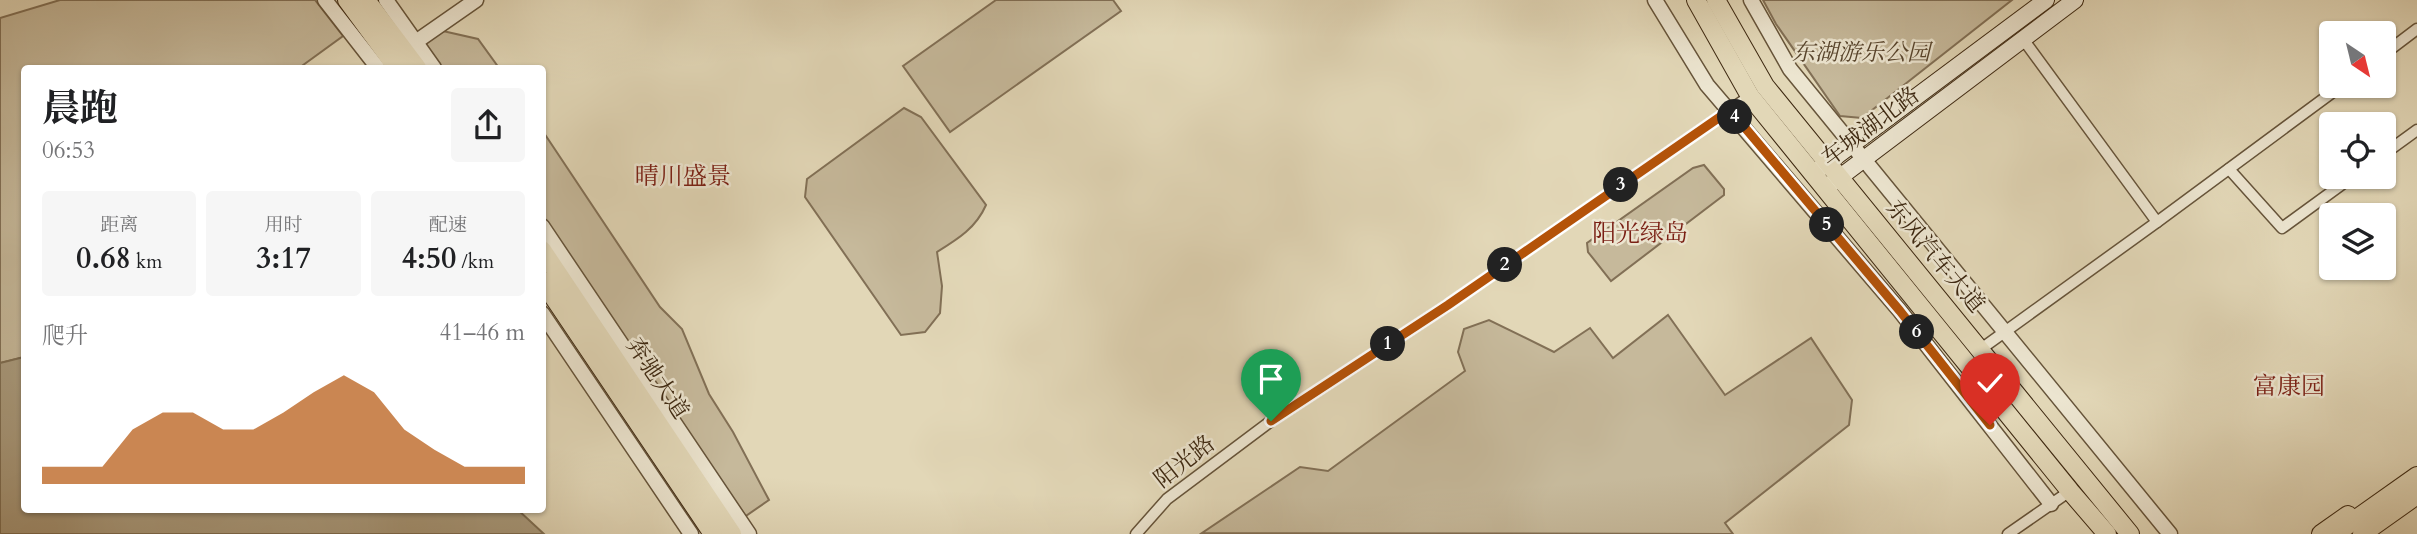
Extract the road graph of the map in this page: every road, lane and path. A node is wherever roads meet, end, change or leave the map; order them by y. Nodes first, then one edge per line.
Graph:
1 (325, 0) edge
2 (347, 0) edge
3 (366, 0) edge
4 (386, 0) edge
5 (476, 0) edge
6 (1655, 0) edge
7 (1696, 0) edge
8 (1716, 0) edge
9 (1751, 0) edge
10 (2046, 0) edge
11 (2076, 0) edge
12 (2417, 29) edge
13 (2023, 39) junction
14 (2396, 45) edge
15 (397, 58) edge
16 (423, 65) edge
17 (1750, 96) junction
18 (2325, 98) edge
19 (1730, 110) junction
20 (2417, 130) edge
21 (1851, 145) junction
22 (2396, 145) edge
23 (1863, 160) junction
24 (2229, 169) junction
25 (1827, 176) junction
26 (2336, 189) edge
27 (2157, 222) junction
28 (546, 232) edge
29 (546, 256) edge
30 (546, 286) edge
31 (546, 319) edge
32 (2004, 333) junction
33 (1981, 349) junction
34 (2417, 468) edge
35 (2417, 476) edge
36 (2070, 491) junction
37 (2417, 495) edge
38 (2051, 504) junction
39 (2417, 504) edge
40 (691, 534) edge
41 (713, 534) edge
42 (732, 534) edge
43 (749, 534) edge
44 (1136, 534) edge
45 (2008, 534) edge
46 (2107, 534) edge
47 (2130, 534) edge
48 (2169, 534) edge
49 (2321, 534) edge
50 (2335, 534) edge
51 (2362, 534) edge
52 (2375, 534) edge

1 - 15 street
2 - 15 main road
3 - 15 main road
4 - 15 street
5 - 15 street
6 - 19 street
7 - 17 main road, 东风汽车大道
8 - 25 main road, 东风汽车大道
9 - 21 street
10 - 21 main road, 车城湖北路
11 - 13 main road, 车城湖北路
12 - 14 street
13 - 23 main road, 车城湖北路
13 - 27 street
15 - 16 street
17 - 19 street, 阳光路
17 - 25 main road, 东风汽车大道
18 - 24 street
19 - 38 street
19 - 44 street, 阳光路
20 - 22 street
21 - 23 street
21 - 25 main road, 车城湖北路
23 - 25 main road, 车城湖北路
23 - 32 street
24 - 26 street
24 - 27 street
25 - 33 main road, 东风汽车大道
25 - 36 main road, 东风汽车大道
27 - 32 street
28 - 43 street
29 - 42 main road, 奔驰大道
30 - 41 main road, 奔驰大道
31 - 40 street
32 - 33 street
32 - 48 street
33 - 47 main road, 东风汽车大道
34 - 49 main road
35 - 50 main road
36 - 38 street
36 - 46 main road, 东风汽车大道
37 - 51 main road
38 - 45 street
39 - 52 main road

